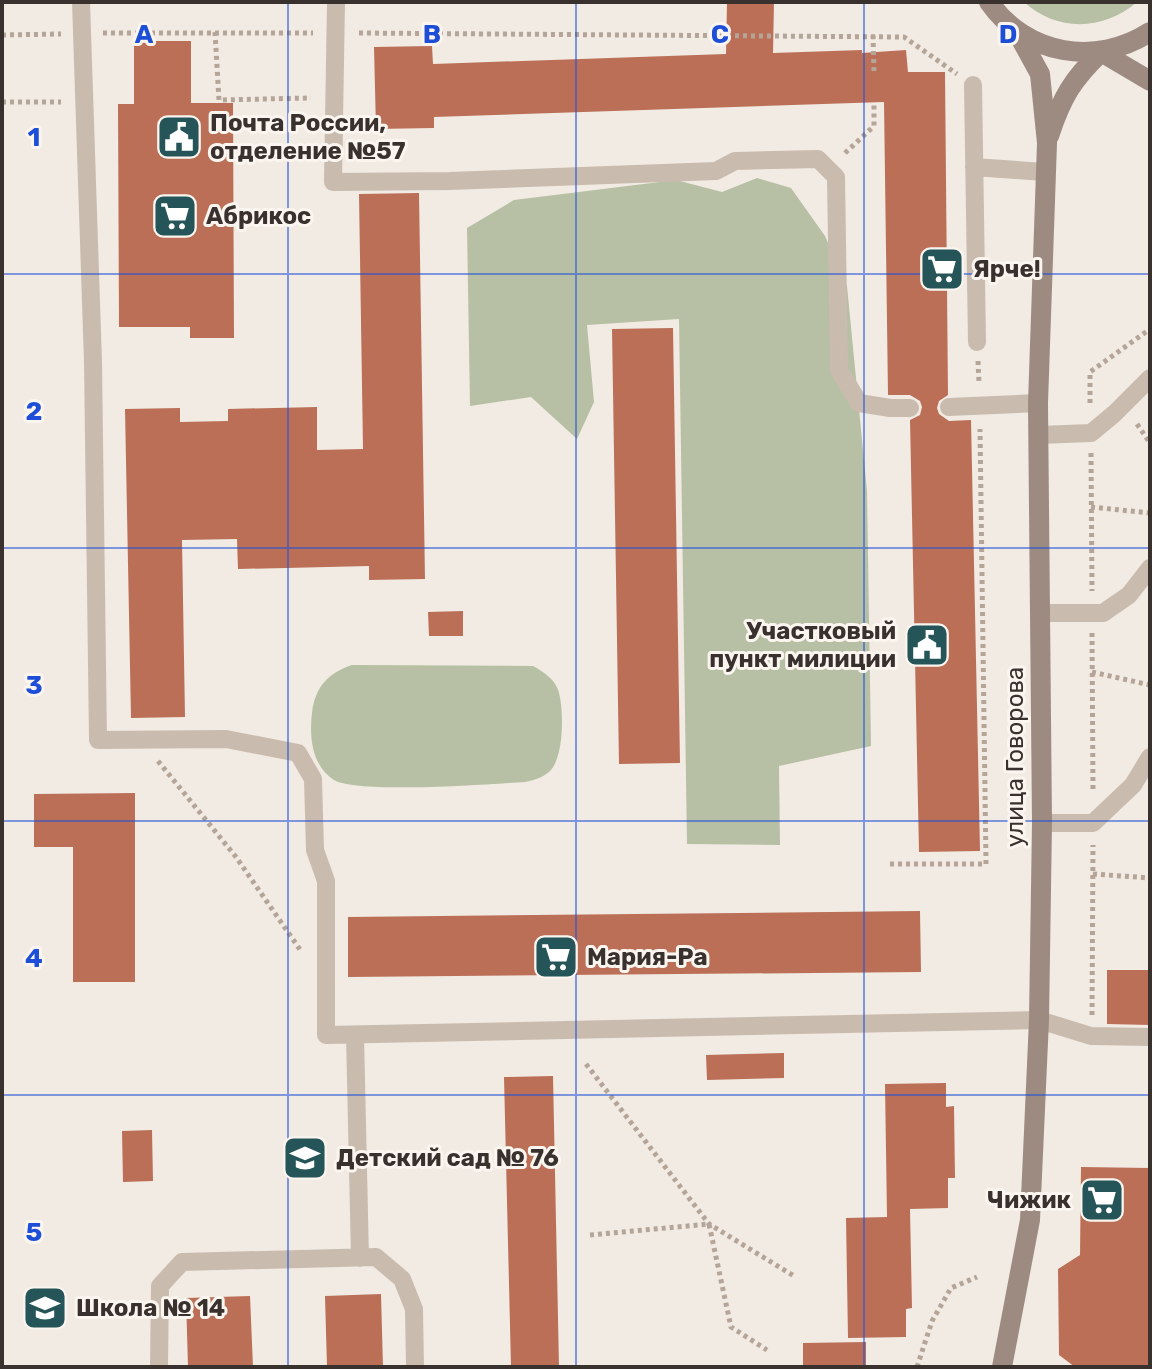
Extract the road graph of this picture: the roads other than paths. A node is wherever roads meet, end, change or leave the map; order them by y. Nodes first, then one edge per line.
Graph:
1 (81, 2) edge
2 (336, 2) edge
3 (976, 2) edge
4 (995, 10) edge
5 (1017, 32) junction
6 (1150, 32) edge
7 (1101, 52) junction
8 (1150, 81) edge
9 (973, 85) road end
10 (1047, 143) junction
11 (974, 167) junction
12 (1044, 172) junction
13 (977, 342) road end
14 (1150, 378) edge
15 (1038, 403) junction
16 (949, 407) dead end
17 (910, 408) dead end
18 (1039, 435) junction
19 (1150, 568) edge
20 (1040, 613) junction
21 (1150, 757) edge
22 (1042, 823) junction
23 (1039, 1020) junction
24 (355, 1035) junction
25 (1150, 1037) edge
26 (360, 1258) junction
27 (159, 1367) edge
28 (415, 1367) edge
29 (1002, 1367) edge

1 - 24 lane
2 - 17 lane
3 - 4 street
4 - 5 street
5 - 7 street
5 - 10 street
6 - 7 street
7 - 8 street
7 - 10 street
9 - 11 lane
10 - 12 street, улица Говорова
11 - 12 lane
11 - 13 lane
12 - 15 street, улица Говорова
14 - 18 lane
15 - 16 lane
15 - 18 street, улица Говорова
18 - 20 street, улица Говорова
19 - 20 lane
20 - 22 street, улица Говорова
21 - 22 lane
22 - 23 street, улица Говорова
23 - 24 lane
23 - 25 lane
23 - 29 street, улица Говорова
24 - 26 lane
26 - 27 lane
26 - 28 lane

